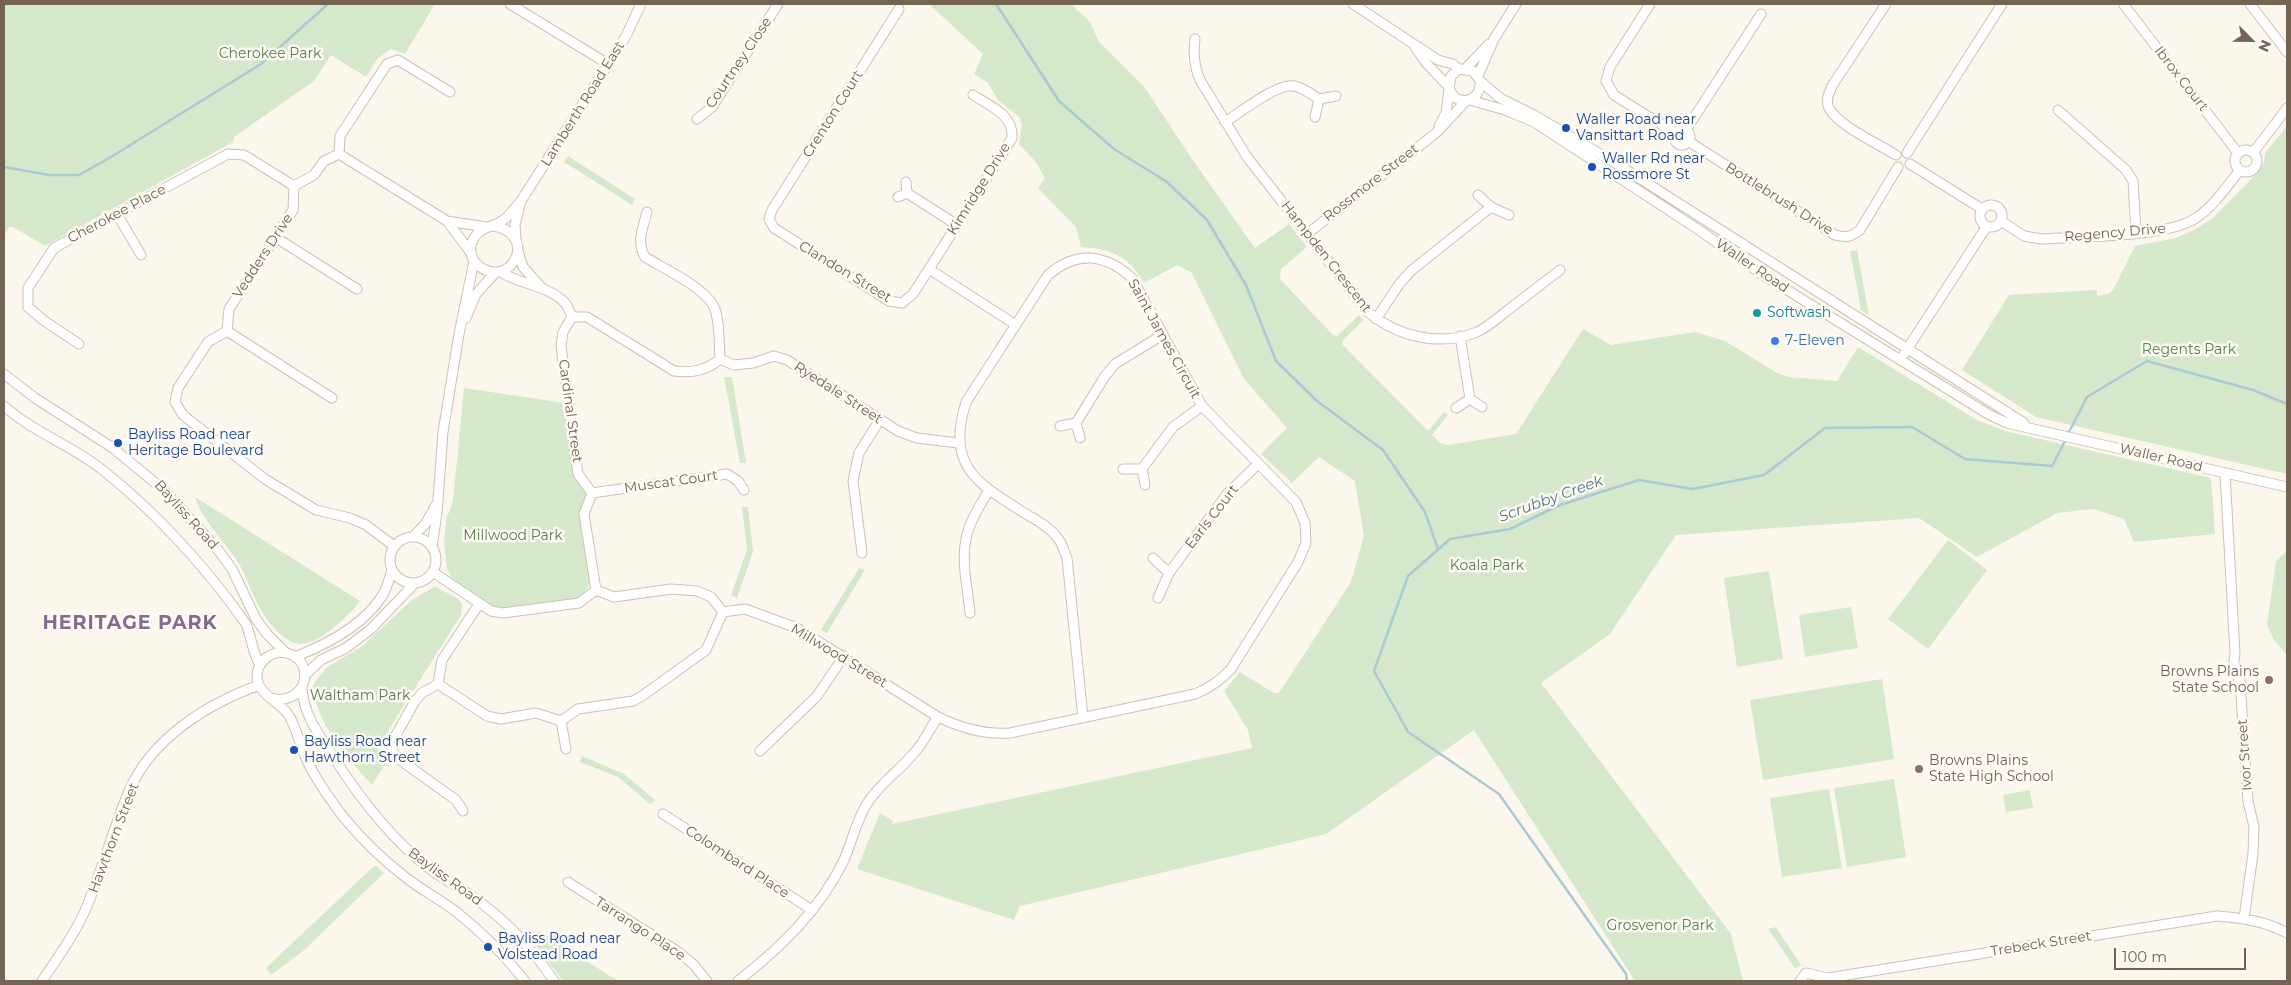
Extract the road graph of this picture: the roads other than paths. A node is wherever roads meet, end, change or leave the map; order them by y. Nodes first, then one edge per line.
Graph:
1 (510, 4) edge
2 (641, 4) edge
3 (778, 4) edge
4 (1352, 4) edge
5 (1516, 4) edge
6 (1650, 4) edge
7 (1886, 4) edge
8 (2002, 4) edge
9 (2250, 4) edge
10 (2124, 5) edge
11 (899, 9) dead end
12 (1760, 14) dead end
13 (1195, 39) dead end
14 (1494, 39) junction
15 (1412, 42) junction
16 (2287, 52) edge
17 (608, 64) junction
18 (1462, 69) junction
19 (1479, 79) junction
20 (1449, 87) junction
21 (450, 92) dead end
22 (973, 95) dead end
23 (1336, 96) dead end
24 (1319, 99) junction
25 (1468, 101) junction
26 (2287, 108) edge
27 (2058, 110) dead end
28 (1314, 118) dead end
29 (697, 119) dead end
30 (1225, 122) junction
31 (1686, 130) junction
32 (1436, 133) junction
33 (1675, 133) junction
34 (1688, 141) junction
35 (1907, 153) junction
36 (2238, 153) junction
37 (2253, 153) junction
38 (339, 154) junction
39 (1896, 155) junction
40 (1910, 164) junction
41 (1898, 167) junction
42 (2240, 170) junction
43 (906, 182) dead end
44 (294, 186) junction
45 (907, 193) junction
46 (1478, 195) dead end
47 (898, 197) dead end
48 (521, 201) junction
49 (1490, 207) junction
50 (1982, 209) junction
51 (647, 212) dead end
52 (117, 214) junction
53 (1509, 215) dead end
54 (769, 219) joint
55 (447, 221) junction
56 (1705, 221) junction
57 (2001, 221) junction
58 (957, 225) junction
59 (1987, 226) junction
60 (490, 227) junction
61 (1699, 230) junction
62 (2136, 233) junction
63 (1307, 234) junction
64 (275, 237) junction
65 (517, 244) junction
66 (141, 255) dead end
67 (472, 257) junction
68 (929, 269) junction
69 (1560, 270) dead end
70 (498, 272) junction
71 (1807, 286) junction
72 (542, 288) junction
73 (357, 289) dead end
74 (1800, 298) junction
75 (572, 317) junction
76 (1376, 319) junction
77 (1016, 325) junction
78 (227, 331) junction
79 (459, 334) junction
80 (1162, 335) junction
81 (1460, 336) junction
82 (79, 344) dead end
83 (1907, 350) junction
84 (720, 359) junction
85 (1900, 360) junction
86 (4, 374) edge
87 (332, 398) dead end
88 (1470, 399) junction
89 (4, 406) edge
90 (1202, 406) junction
91 (1482, 407) dead end
92 (1456, 408) dead end
93 (879, 421) junction
94 (1076, 423) junction
95 (1060, 426) dead end
96 (2035, 429) junction
97 (1080, 438) dead end
98 (958, 443) junction
99 (1258, 464) junction
100 (1123, 469) dead end
101 (1142, 469) junction
102 (2225, 473) junction
103 (1145, 485) dead end
104 (2287, 487) edge
105 (744, 490) dead end
106 (989, 490) junction
107 (592, 493) junction
108 (438, 500) junction
109 (413, 537) junction
110 (394, 546) junction
111 (432, 547) junction
112 (862, 553) dead end
113 (1153, 558) dead end
114 (392, 570) junction
115 (433, 572) junction
116 (1169, 573) junction
117 (415, 583) junction
118 (596, 590) junction
119 (1158, 598) dead end
120 (479, 604) junction
121 (723, 612) junction
122 (970, 612) dead end
123 (286, 653) junction
124 (844, 656) junction
125 (295, 657) junction
126 (260, 665) junction
127 (305, 675) junction
128 (438, 684) junction
129 (259, 686) junction
130 (302, 688) junction
131 (274, 700) junction
132 (938, 717) junction
133 (1083, 718) junction
134 (561, 720) junction
135 (566, 749) dead end
136 (760, 751) dead end
137 (463, 811) dead end
138 (663, 814) dead end
139 (568, 882) dead end
140 (812, 910) junction
141 (2244, 918) junction
142 (2287, 932) edge
143 (1826, 980) edge
144 (42, 981) edge
145 (525, 981) edge
146 (554, 981) edge
147 (707, 981) edge
148 (738, 981) edge
149 (1800, 981) edge

1 - 17 street
2 - 17 street, Lamberth Road East
3 - 29 street, Courtney Close
4 - 15 street, Waller Road
5 - 14 street
6 - 33 street
7 - 39 street
8 - 35 street
9 - 16 street
10 - 36 street, Ibrox Court
11 - 54 street, Crenton Court
12 - 31 street
13 - 30 street, Hampden Crescent
14 - 18 street
14 - 19 street
15 - 18 street, Waller Road
15 - 20 street, Waller Road
17 - 48 street, Lamberth Road East
18 - 19 street, Waller Road
18 - 20 street
19 - 25 street
19 - 56 street, Waller Road
20 - 25 street, Waller Road
20 - 32 street, Rossmore Street
21 - 38 street
22 - 58 street, Kimridge Drive
23 - 24 street
24 - 28 street
24 - 30 street
25 - 32 street, Rossmore Street
25 - 61 street, Waller Road
26 - 37 street
27 - 62 street
30 - 63 street, Hampden Crescent
31 - 33 street
31 - 34 street
32 - 63 street, Rossmore Street
33 - 34 street
34 - 41 street, Bottlebrush Drive
35 - 39 street
35 - 40 street
36 - 37 street
36 - 42 street
37 - 42 street
38 - 44 street
38 - 55 street
39 - 41 street
40 - 41 street
40 - 50 street
42 - 62 street, Regency Drive
43 - 45 street
44 - 52 street, Cherokee Place
44 - 64 street, Vedders Drive
45 - 47 street
45 - 58 street
46 - 49 street
48 - 60 street, Lamberth Road East
48 - 65 street, Lamberth Road East
49 - 53 street
49 - 76 street
50 - 57 street
50 - 59 street
51 - 84 street
52 - 66 street
52 - 82 street, Cherokee Place
54 - 68 street, Clandon Street
55 - 60 street
55 - 67 street
56 - 61 street
56 - 71 street, Waller Road
57 - 59 street
57 - 62 street, Regency Drive
58 - 68 street, Kimridge Drive
59 - 83 street
60 - 65 street
60 - 67 street
61 - 74 street, Waller Road
63 - 76 street, Hampden Crescent
64 - 73 street
64 - 78 street, Vedders Drive
65 - 70 street
65 - 72 street
67 - 70 street
67 - 79 street
68 - 77 street
69 - 81 street, Hampden Crescent
70 - 72 street
70 - 79 street
71 - 74 street
71 - 83 street, Waller Road
72 - 75 street
74 - 85 street, Waller Road
75 - 84 street
75 - 107 street, Cardinal Street
76 - 81 street, Hampden Crescent
77 - 80 street, Saint James Circuit
77 - 98 street, Saint James Circuit
78 - 87 street
78 - 110 street
79 - 108 street
80 - 90 street, Saint James Circuit
80 - 94 street
81 - 88 street
83 - 85 street
83 - 96 street, Waller Road
84 - 93 street, Ryedale Street
85 - 96 street, Waller Road
86 - 123 street, Bayliss Road
88 - 91 street
88 - 92 street
89 - 126 street, Bayliss Road
90 - 99 street, Saint James Circuit
90 - 101 street
93 - 98 street, Ryedale Street
93 - 112 street
94 - 95 street
94 - 97 street
96 - 102 street, Waller Road
98 - 106 street, Saint James Circuit
99 - 116 street, Earls Court
99 - 133 street, Saint James Circuit
100 - 101 street
101 - 103 street
102 - 104 street, Waller Road
102 - 141 street, Ivor Street
105 - 107 street, Muscat Court
106 - 122 street
106 - 133 street, Saint James Circuit
107 - 118 street
108 - 109 street
108 - 111 street
109 - 110 street
109 - 111 street
110 - 114 street
111 - 115 street
113 - 116 street
114 - 117 street
114 - 125 street
115 - 117 street
115 - 120 street
116 - 119 street, Earls Court
117 - 127 street
118 - 120 street
118 - 121 street
120 - 128 street
121 - 124 street, Millwood Street
121 - 134 street
123 - 125 street, Bayliss Road
123 - 126 street
124 - 132 street, Millwood Street
124 - 136 street
125 - 127 street
126 - 129 street, Bayliss Road
127 - 130 street, Bayliss Road
128 - 134 street
128 - 137 street
129 - 131 street, Bayliss Road
129 - 144 street, Hawthorn Street
130 - 131 street
130 - 146 street, Bayliss Road
131 - 145 street, Bayliss Road
132 - 133 street, Saint James Circuit
132 - 140 street
134 - 135 street
138 - 140 street, Colombard Place
139 - 147 street, Tarrango Place
140 - 148 street
141 - 142 street, Trebeck Street
141 - 143 street, Trebeck Street
143 - 149 street, Trebeck Street

